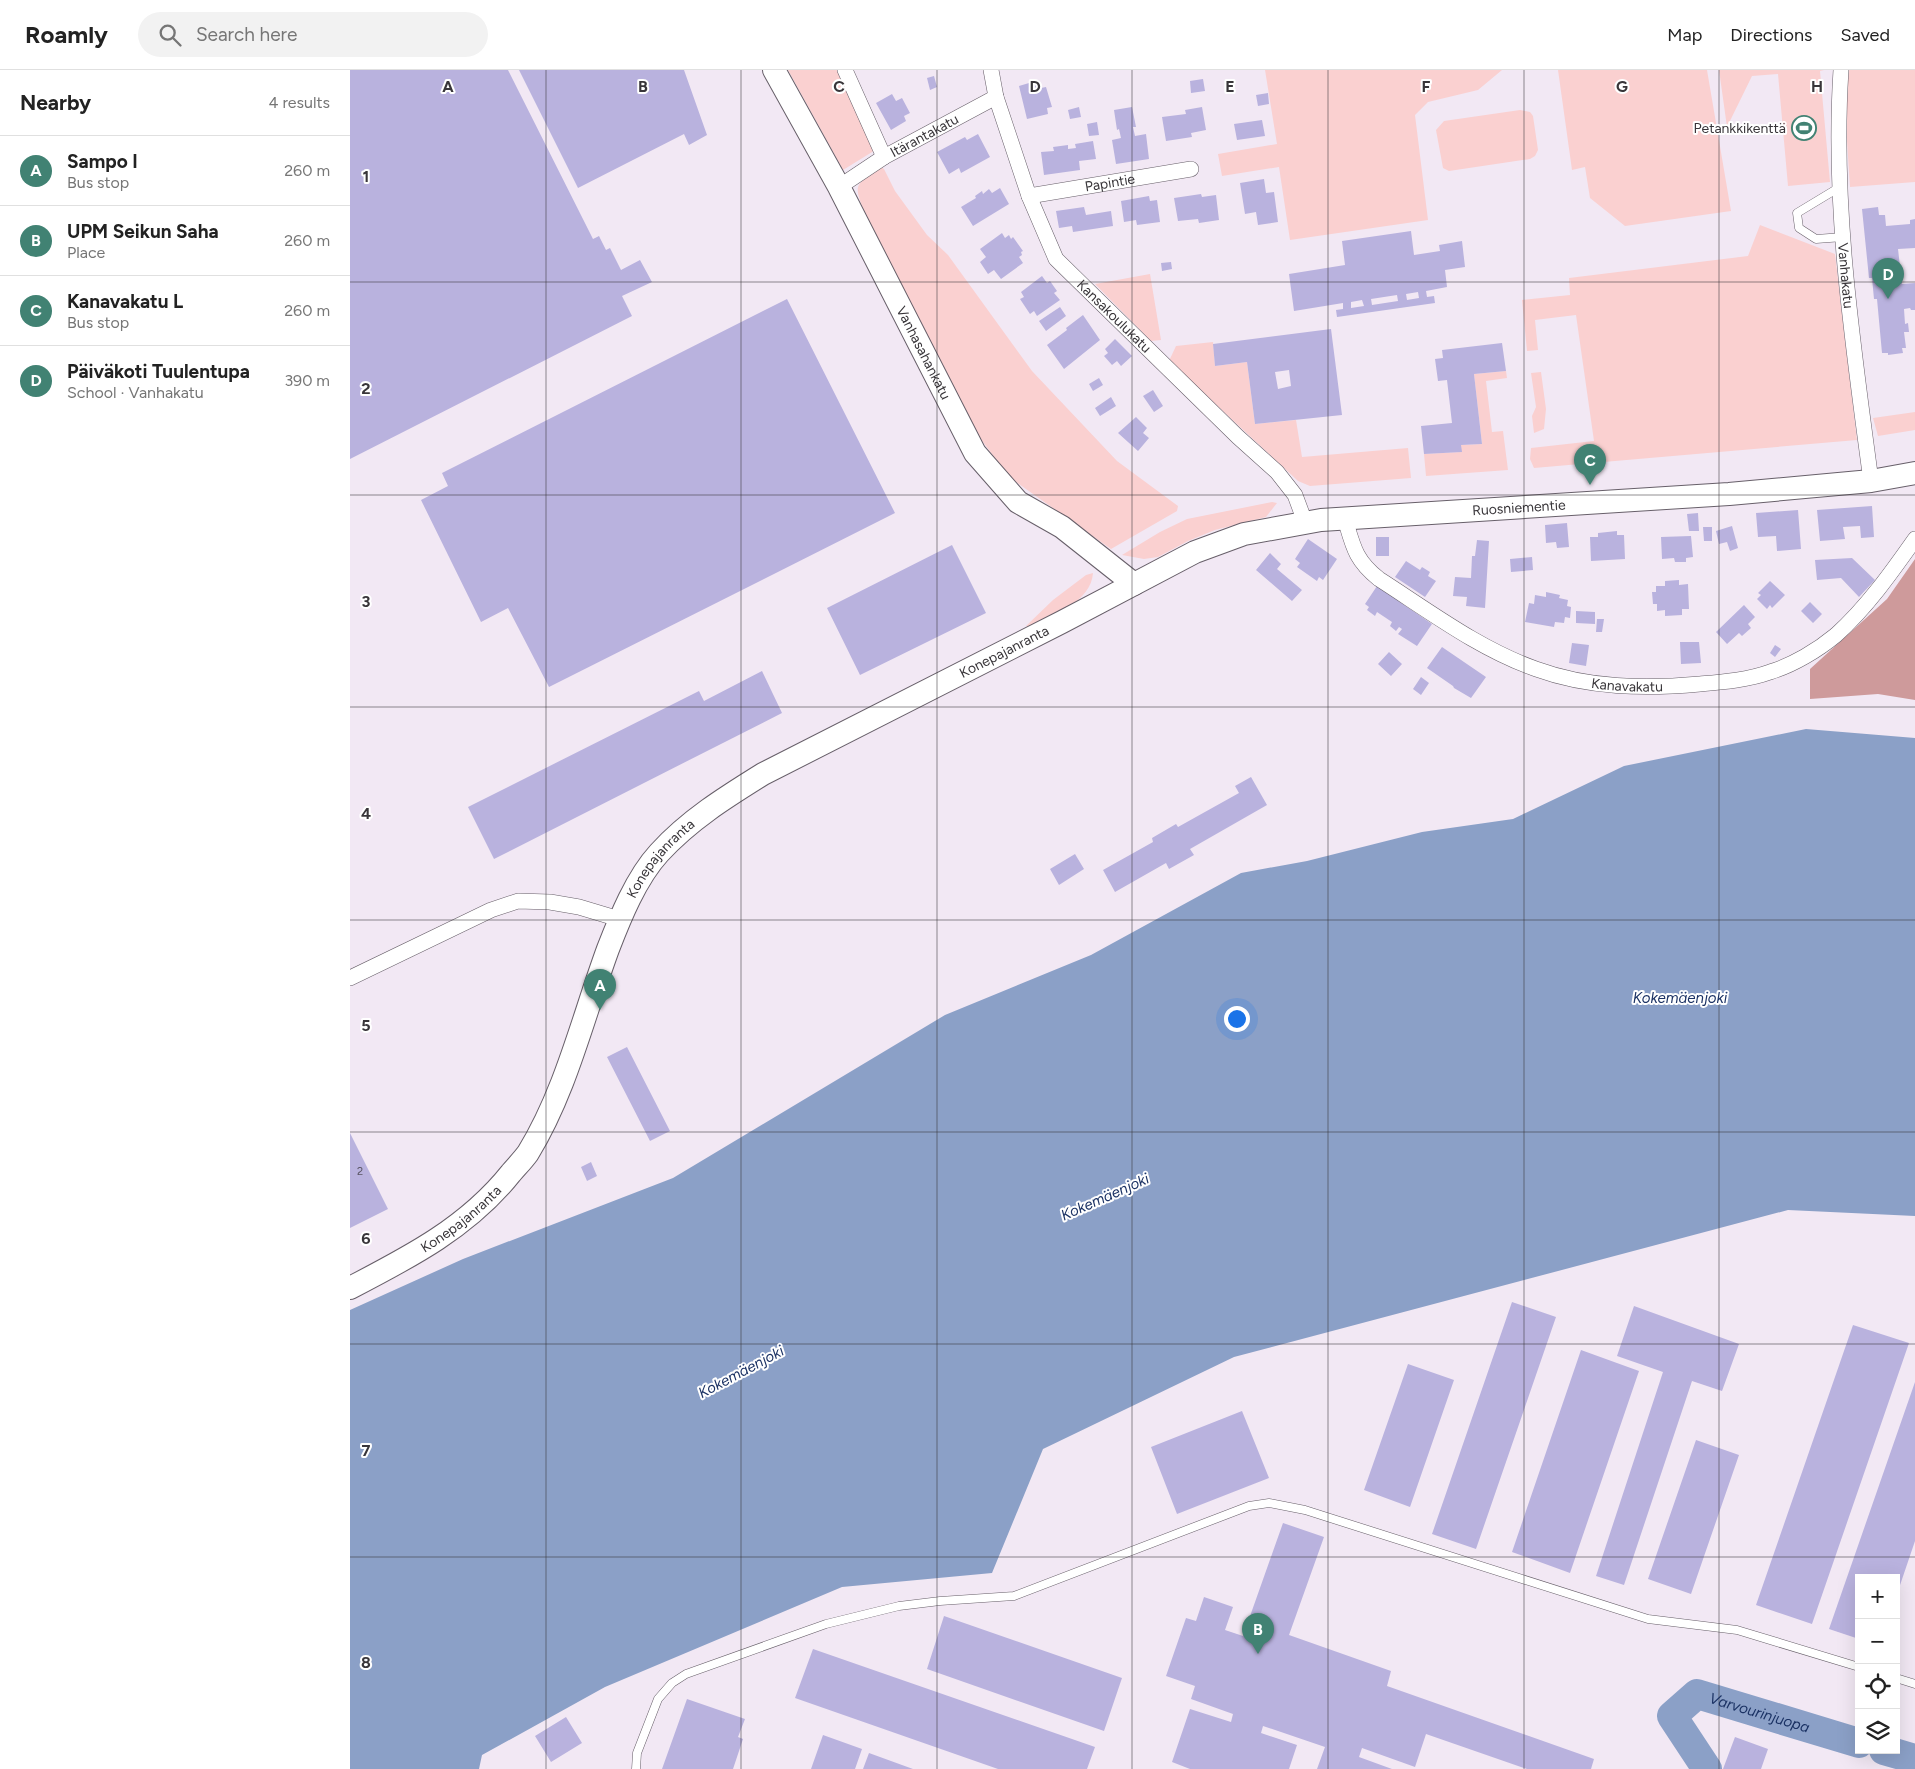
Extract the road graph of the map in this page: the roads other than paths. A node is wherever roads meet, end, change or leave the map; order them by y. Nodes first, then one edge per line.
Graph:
1 (774, 70) edge
2 (845, 70) edge
3 (991, 70) edge
4 (1841, 70) edge
5 (996, 97) junction
6 (884, 157) junction
7 (1190, 169) dead end
8 (1840, 186) junction
9 (839, 187) junction
10 (1030, 196) junction
11 (1843, 237) junction
12 (1915, 473) edge
13 (1871, 481) junction
14 (1345, 519) junction
15 (1306, 522) junction
16 (1915, 539) edge
17 (1134, 584) junction
18 (619, 920) junction
19 (350, 978) edge
20 (350, 1288) edge
21 (1855, 1666) edge
22 (1900, 1679) edge
23 (1915, 1684) edge
24 (636, 1769) edge

1 - 9 main road, Vanhasahankatu
2 - 6 street, Itärantakatu
3 - 5 street, Kansakoulukatu
4 - 8 street, Vanhakatu
5 - 6 street, Itärantakatu
5 - 10 street, Kansakoulukatu
6 - 9 street
7 - 10 street, Papintie
8 - 11 street, Vanhakatu
8 - 11 lane
9 - 17 main road, Vanhasahankatu
10 - 15 street, Kansakoulukatu
11 - 13 street, Vanhakatu
12 - 13 main road, Ruosniementie
13 - 14 main road, Ruosniementie
14 - 15 main road, Ruosniementie
14 - 16 street, Kanavakatu
15 - 17 main road, Ruosniementie
17 - 18 main road, Konepajanranta
18 - 19 street
18 - 20 main road, Konepajanranta
21 - 24 lane
22 - 23 lane

